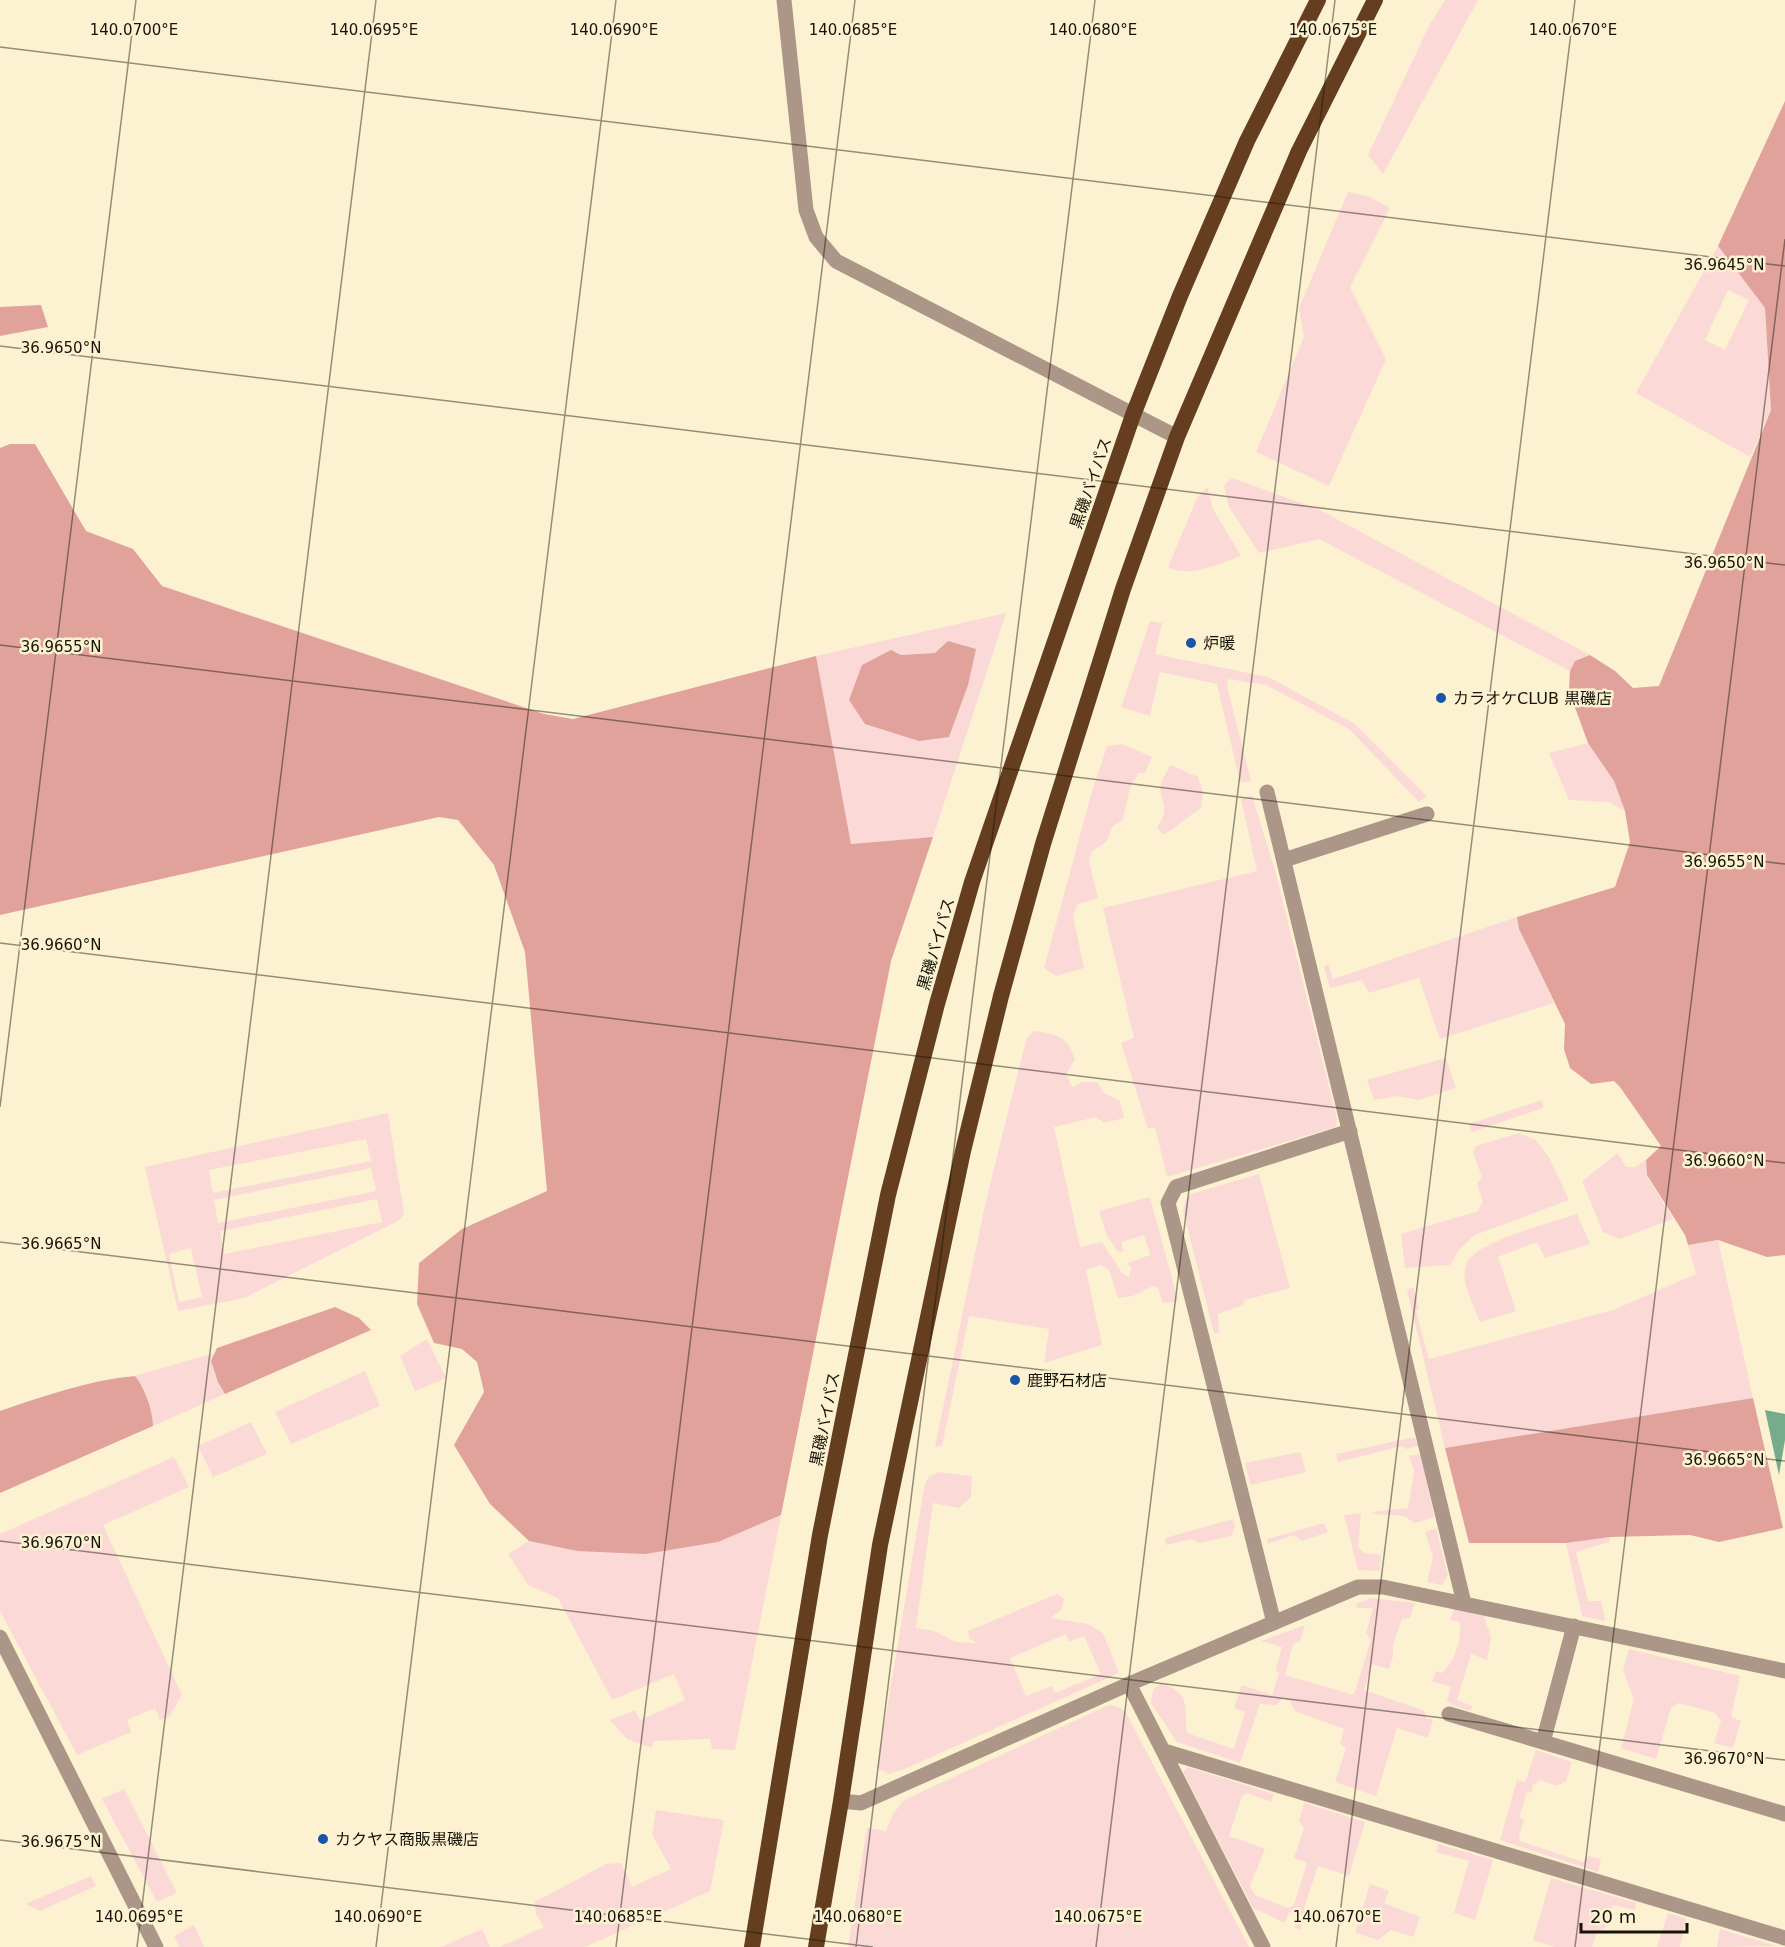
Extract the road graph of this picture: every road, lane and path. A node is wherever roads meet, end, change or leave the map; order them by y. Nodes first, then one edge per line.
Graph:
1 (784, 0) edge
2 (1318, 0) edge
3 (1375, 0) edge
4 (1133, 415) junction
5 (1177, 437) junction
6 (1267, 792) dead end
7 (1427, 814) dead end
8 (1284, 860) junction
9 (1350, 1131) junction
10 (1464, 1603) junction
11 (1274, 1623) junction
12 (1574, 1626) junction
13 (0, 1637) edge
14 (1785, 1671) edge
15 (1130, 1684) junction
16 (1449, 1714) dead end
17 (1543, 1742) junction
18 (1164, 1751) junction
19 (841, 1801) junction
20 (1785, 1814) edge
21 (1785, 1938) edge
22 (156, 1947) edge
23 (752, 1947) edge
24 (816, 1947) edge
25 (1263, 1947) edge

1 - 4 street
2 - 4 highway, 黒磯バイパス
3 - 5 highway
4 - 5 street
4 - 23 highway, 黒磯バイパス
5 - 19 highway
6 - 8 street
7 - 8 street
8 - 9 street
9 - 10 street
9 - 11 street
10 - 11 street
10 - 12 street
11 - 15 street
12 - 14 street
12 - 17 street
13 - 22 street
15 - 18 street
15 - 19 street
16 - 17 street
17 - 20 street
18 - 21 street
18 - 25 street
19 - 24 highway

